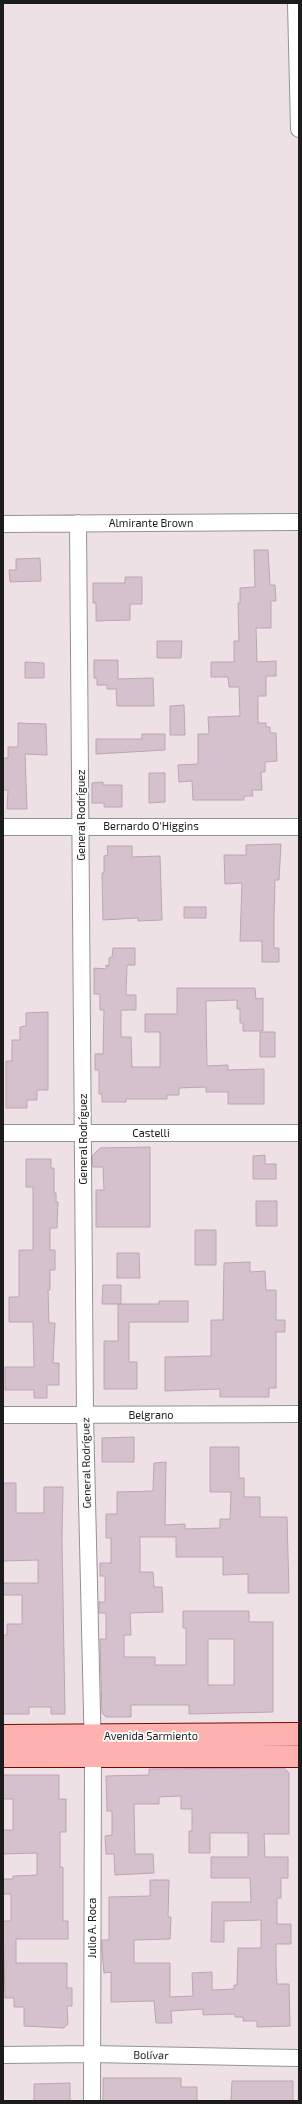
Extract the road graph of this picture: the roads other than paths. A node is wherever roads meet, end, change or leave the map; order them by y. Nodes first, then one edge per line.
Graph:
1 (296, 3) edge
2 (299, 129) edge
3 (299, 522) edge
4 (78, 523) junction
5 (3, 524) edge
6 (81, 826) junction
7 (3, 827) edge
8 (299, 827) edge
9 (83, 1132) junction
10 (3, 1133) edge
11 (299, 1133) edge
12 (299, 1414) edge
13 (3, 1415) edge
14 (85, 1415) junction
15 (299, 1734) edge
16 (3, 1736) edge
17 (92, 1746) junction
18 (3, 1756) edge
19 (299, 1756) edge
20 (91, 2054) junction
21 (3, 2055) edge
22 (299, 2058) edge
23 (92, 2101) edge

1 - 2 street
3 - 4 street, Almirante Brown
4 - 5 street, Almirante Brown
4 - 6 street, General Rodríguez
6 - 7 street, Bernardo O'Higgins
6 - 8 street, Bernardo O'Higgins
6 - 9 street, General Rodríguez
9 - 10 street, Castelli
9 - 11 street, Castelli
9 - 14 street, General Rodríguez
12 - 14 street, Belgrano
13 - 14 street, Belgrano
14 - 17 street, General Rodríguez
15 - 17 main road, Avenida Sarmiento
16 - 17 main road, Avenida Sarmiento
17 - 18 main road, Avenida Sarmiento
17 - 19 main road, Avenida Sarmiento
17 - 20 street, Julio A. Roca
20 - 21 street, Bolívar
20 - 22 street, Bolívar
20 - 23 street, Julio A. Roca

